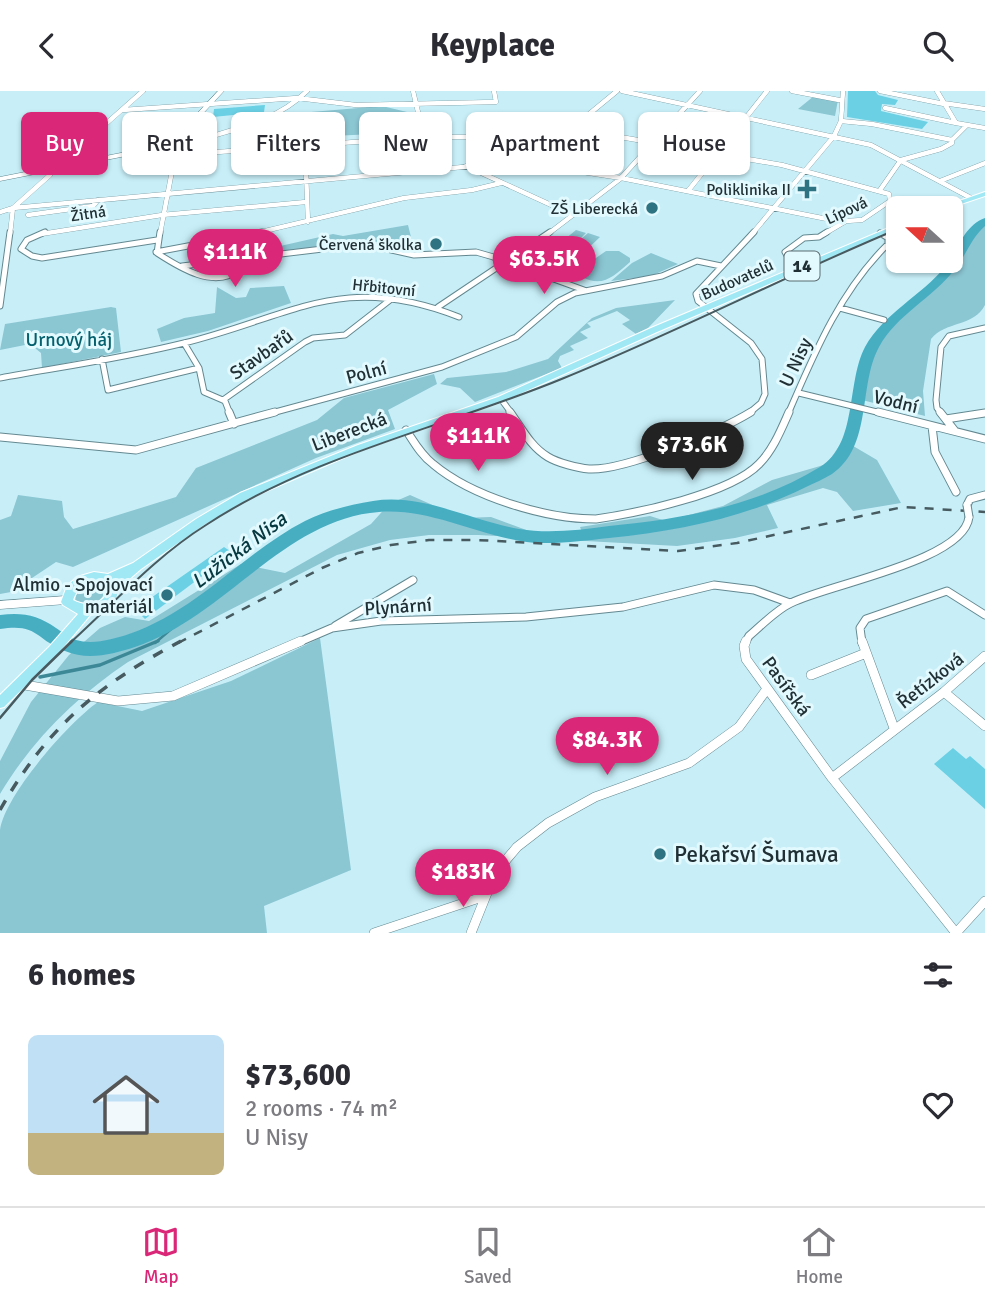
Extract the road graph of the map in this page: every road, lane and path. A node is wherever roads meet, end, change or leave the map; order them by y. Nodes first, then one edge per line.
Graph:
1 (144, 91) edge
2 (221, 91) edge
3 (307, 91) edge
4 (413, 91) edge
5 (494, 91) edge
6 (617, 91) edge
7 (622, 91) edge
8 (700, 91) edge
9 (767, 91) edge
10 (792, 91) edge
11 (843, 91) edge
12 (880, 91) edge
13 (937, 91) edge
14 (302, 98) junction
15 (839, 100) dead end
16 (209, 103) junction
17 (944, 103) junction
18 (416, 104) junction
19 (688, 105) junction
20 (886, 108) dead end
21 (985, 109) edge
22 (122, 110) junction
23 (203, 112) edge
24 (418, 112) edge
25 (593, 112) edge
26 (681, 112) edge
27 (722, 112) edge
28 (750, 113) edge
29 (750, 118) edge
30 (841, 121) junction
31 (985, 121) edge
32 (108, 122) edge
33 (956, 123) junction
34 (966, 126) junction
35 (982, 128) edge
36 (217, 135) edge
37 (834, 136) junction
38 (951, 143) junction
39 (638, 159) edge
40 (750, 159) edge
41 (901, 160) junction
42 (985, 163) edge
43 (465, 166) joint
44 (806, 170) junction
45 (21, 175) edge
46 (50, 175) dead end
47 (168, 175) edge
48 (306, 175) edge
49 (604, 175) edge
50 (701, 175) edge
51 (621, 178) junction
52 (0, 179) edge
53 (306, 180) junction
54 (940, 181) junction
55 (501, 183) junction
56 (880, 190) junction
57 (688, 191) junction
58 (166, 193) junction
59 (985, 194) edge
60 (971, 198) junction
61 (98, 200) junction
62 (963, 201) edge
63 (306, 202) junction
64 (13, 208) junction
65 (776, 208) junction
66 (0, 212) edge
67 (28, 215) dead end
68 (162, 215) junction
69 (573, 215) junction
70 (827, 219) dead end
71 (308, 222) junction
72 (886, 231) edge
73 (880, 233) junction
74 (158, 240) junction
75 (156, 251) junction
76 (472, 253) junction
77 (233, 254) dead end
78 (497, 258) junction
79 (237, 261) junction
80 (509, 262) junction
81 (182, 263) junction
82 (721, 266) junction
83 (795, 269) junction
84 (3, 275) edge
85 (585, 290) junction
86 (391, 300) junction
87 (0, 306) edge
88 (438, 307) junction
89 (707, 307) junction
90 (841, 308) junction
91 (459, 317) dead end
92 (884, 320) dead end
93 (985, 328) edge
94 (184, 343) junction
95 (628, 343) joint
96 (102, 359) junction
97 (200, 368) junction
98 (0, 378) edge
99 (799, 393) junction
100 (223, 400) junction
101 (501, 400) junction
102 (985, 413) edge
103 (946, 419) junction
104 (234, 423) junction
105 (932, 426) junction
106 (406, 430) junction
107 (955, 432) junction
108 (0, 437) edge
109 (985, 439) edge
110 (956, 492) dead end
111 (985, 495) edge
112 (413, 580) dead end
113 (111, 582) junction
114 (69, 601) junction
115 (790, 603) junction
116 (0, 604) edge
117 (87, 611) junction
118 (985, 615) edge
119 (332, 628) junction
120 (71, 629) junction
121 (866, 653) junction
122 (985, 656) edge
123 (811, 675) dead end
124 (19, 684) junction
125 (767, 689) junction
126 (944, 692) junction
127 (0, 703) edge
128 (985, 726) edge
129 (894, 728) junction
130 (832, 778) junction
131 (485, 897) junction
132 (985, 901) edge
133 (374, 933) edge
134 (471, 933) edge
135 (956, 933) edge

1 - 22 street
2 - 16 street
3 - 14 street
4 - 18 street
5 - 18 street
6 - 25 street
7 - 19 street
8 - 19 street
9 - 28 street
10 - 15 street
11 - 30 street
12 - 17 street
13 - 17 street
14 - 16 street
14 - 18 street
14 - 36 street
16 - 22 street
16 - 23 street
17 - 21 street
17 - 33 street
18 - 24 street
19 - 26 street
19 - 27 street
20 - 33 street
22 - 32 street
29 - 37 street
30 - 37 street
30 - 38 street
31 - 35 street
33 - 34 street
34 - 35 street
34 - 38 street
37 - 41 street
37 - 44 street
38 - 41 street
39 - 51 street
40 - 44 street, Lípová
41 - 54 street
41 - 56 street
42 - 54 street
43 - 53 street
43 - 55 street
44 - 56 street, Lípová
44 - 65 street
45 - 52 street
46 - 64 street
47 - 58 street
48 - 53 street
49 - 51 street
50 - 57 street
51 - 57 street
51 - 69 street
53 - 58 street
53 - 63 street
54 - 60 street
55 - 69 street
55 - 71 street
56 - 83 street, Lípová
57 - 65 street
58 - 61 street
58 - 68 street
59 - 60 main road
60 - 62 main road
61 - 64 street
61 - 67 street
63 - 68 street, Žitná
63 - 71 street
64 - 66 street
64 - 84 street
65 - 70 street
65 - 82 street
68 - 74 street
68 - 74 street, Žitná
69 - 80 street
71 - 75 street
72 - 73 main road, Budovatelů / 14
73 - 83 main road, Budovatelů / 14
73 - 90 street, U Nisy
74 - 75 street
75 - 81 street
76 - 78 street
76 - 78 street
76 - 79 street
77 - 79 street
78 - 80 street
79 - 81 street
79 - 81 street
80 - 85 street
80 - 88 street
82 - 85 street, Polní
82 - 89 street
83 - 89 main road, Budovatelů / 14
84 - 87 street
85 - 104 street, Polní
86 - 88 street, Hřbitovní
86 - 94 street, Hřbitovní
86 - 100 street, Stavbařů
88 - 91 street, Hřbitovní
89 - 95 main road, Budovatelů / 14
89 - 101 street
90 - 92 street
90 - 99 street, U Nisy
93 - 103 street
94 - 96 street, Hřbitovní
94 - 97 street
95 - 101 main road, Liberecká / 14
96 - 97 street
96 - 98 street, Hřbitovní
97 - 100 street
99 - 105 street, Vodní
99 - 106 street, U Nisy
100 - 104 street
101 - 106 main road, Liberecká / 14
102 - 103 street
103 - 107 street
104 - 108 street, Polní
105 - 107 street, Vodní
105 - 110 street
106 - 113 main road, Liberecká / 14
107 - 109 street, Vodní
111 - 115 street, Pasířská, bridge
112 - 119 street
113 - 114 main road
113 - 117 main road, Liberecká / 14
114 - 116 street
114 - 117 main road
114 - 120 main road
115 - 119 street, Plynární
115 - 125 street, Pasířská
117 - 120 main road, Liberecká / 14
118 - 121 street, Řetízková
119 - 124 street, Plynární
120 - 124 main road, Liberecká / 14
121 - 123 street
121 - 129 street, Řetízková
122 - 126 street, Řetízková
124 - 127 main road, Liberecká / 14
125 - 130 street, Pasířská
125 - 131 street
126 - 128 street
126 - 129 street, Řetízková
129 - 130 street, Řetízková
130 - 135 street, Pasířská
131 - 133 street
131 - 134 street
132 - 135 street

